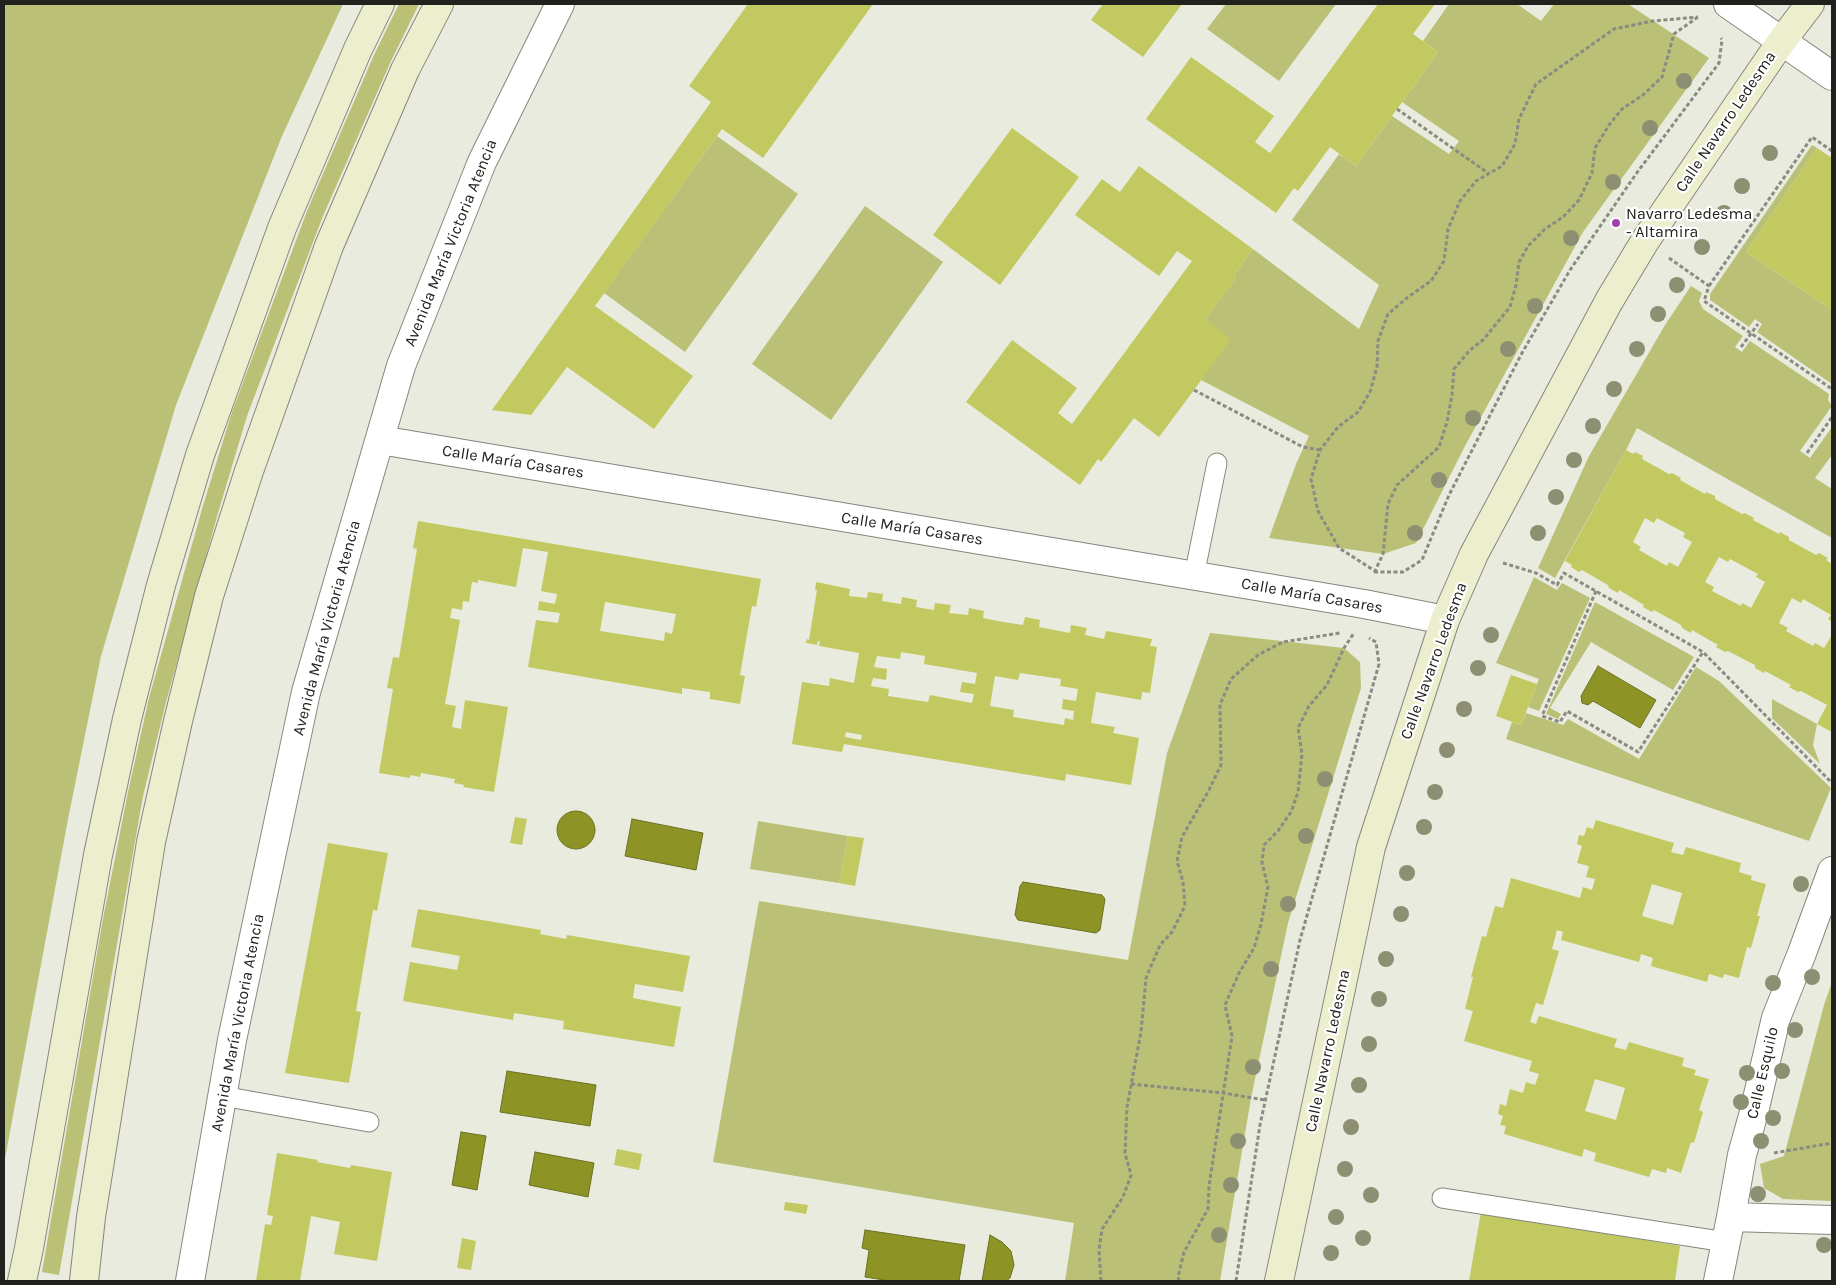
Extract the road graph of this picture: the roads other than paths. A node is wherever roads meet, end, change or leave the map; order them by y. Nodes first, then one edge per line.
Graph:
1 (380, 4) edge
2 (439, 4) edge
3 (560, 4) edge
4 (1728, 4) edge
5 (1810, 4) edge
6 (1781, 42) junction
7 (1832, 76) edge
8 (380, 440) junction
9 (1216, 463) dead end
10 (1194, 576) junction
11 (1445, 620) junction
12 (1832, 871) edge
13 (222, 1096) junction
14 (369, 1122) dead end
15 (1442, 1198) dead end
16 (1832, 1220) edge
17 (1729, 1229) junction
18 (22, 1281) edge
19 (84, 1281) edge
20 (190, 1281) edge
21 (1279, 1281) edge
22 (1718, 1281) edge

1 - 18 main road
2 - 19 main road
3 - 8 street, Avenida María Victoria Atencia
4 - 6 street
5 - 6 main road, Calle Navarro Ledesma
6 - 7 street
6 - 11 main road, Calle Navarro Ledesma
8 - 10 street, Calle María Casares
8 - 13 street, Avenida María Victoria Atencia
9 - 10 lane
10 - 11 street, Calle María Casares
11 - 21 main road, Calle Navarro Ledesma
12 - 17 street, Calle Esquilo
13 - 14 lane
13 - 20 street, Avenida María Victoria Atencia
15 - 17 lane
16 - 17 street
17 - 22 street, Calle Esquilo

